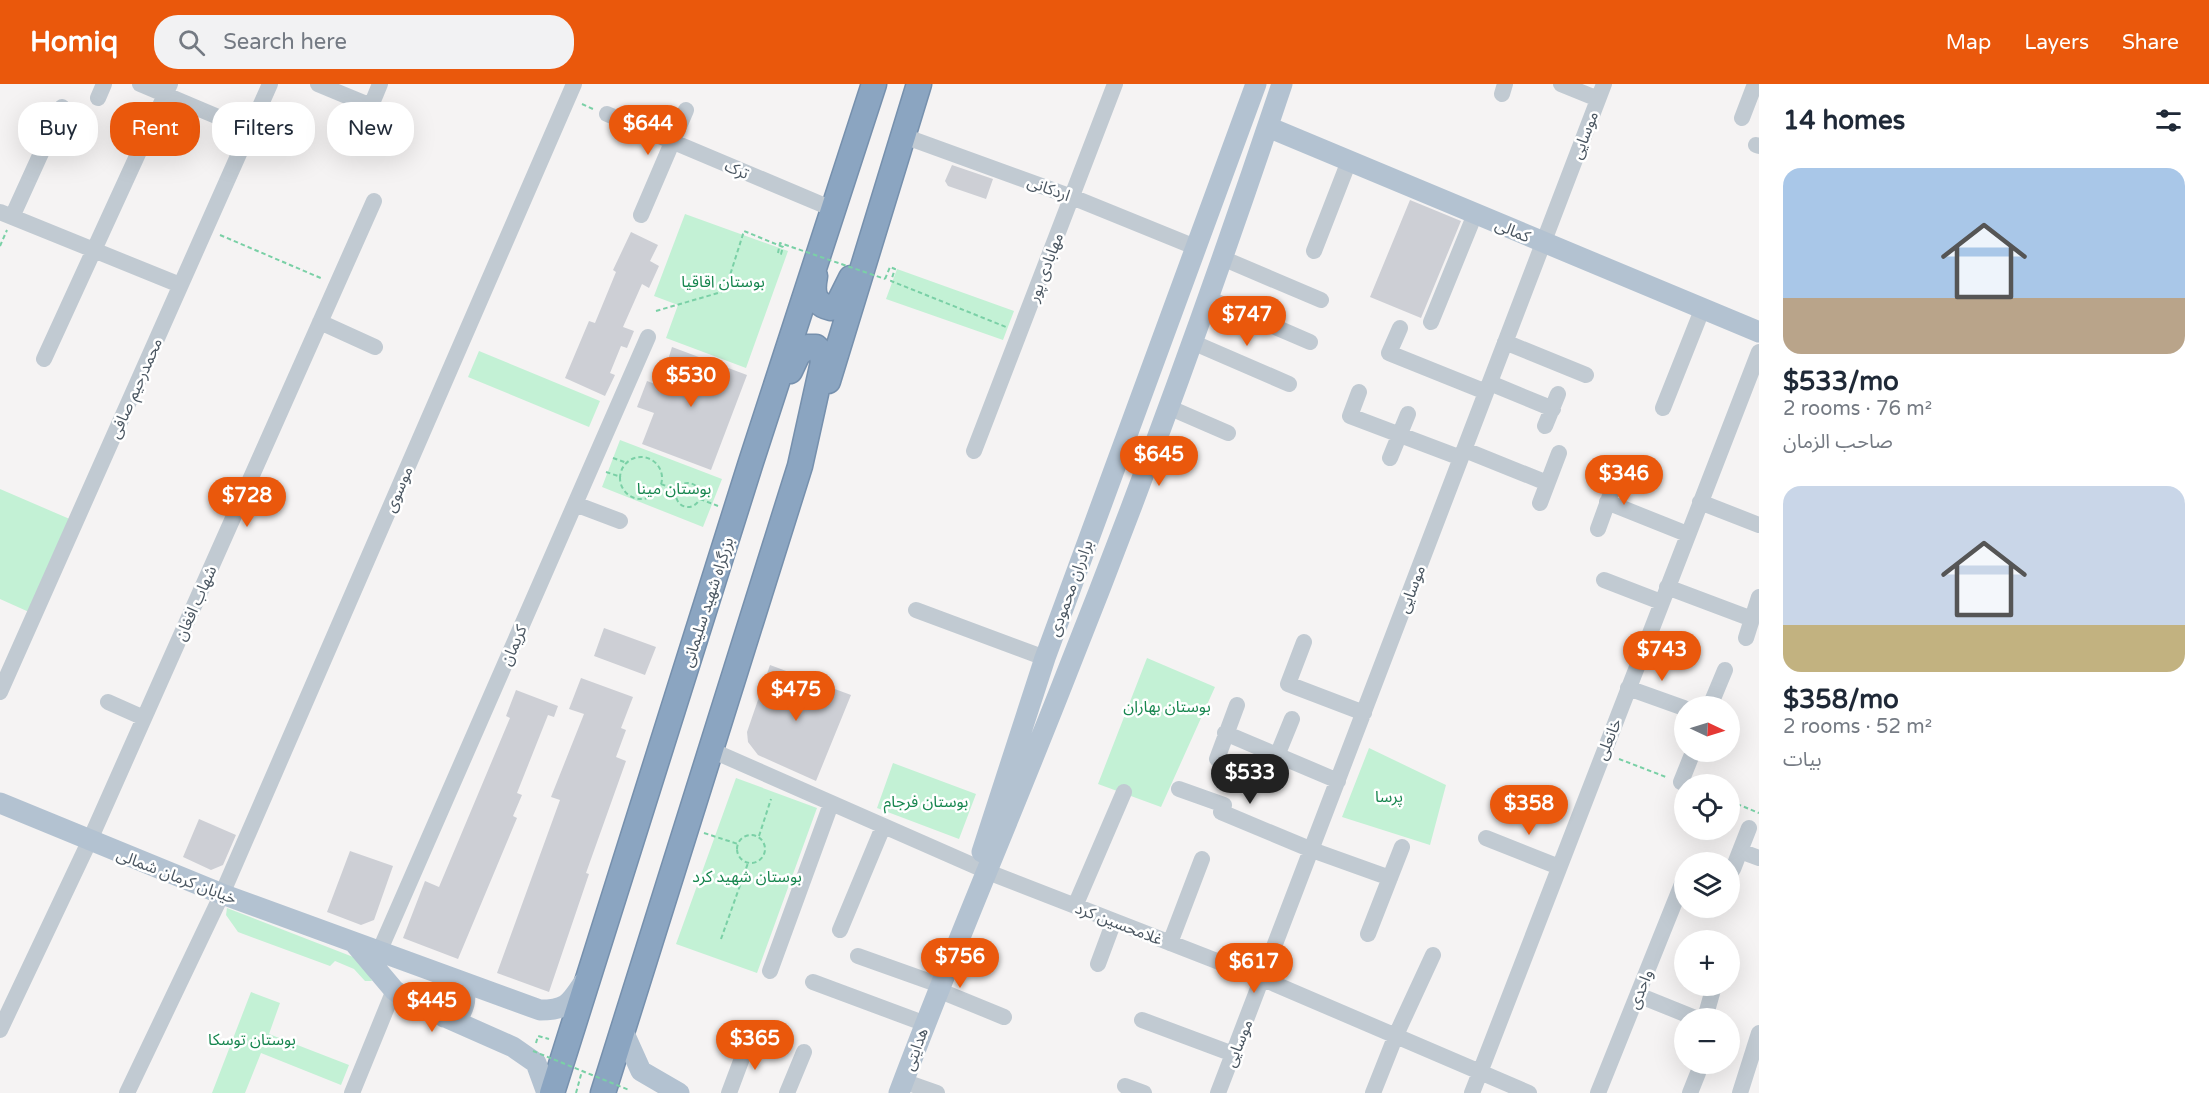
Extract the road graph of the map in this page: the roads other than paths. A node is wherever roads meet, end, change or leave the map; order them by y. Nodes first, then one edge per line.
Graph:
1 (140, 84) edge
2 (270, 84) edge
3 (318, 84) edge
4 (380, 84) edge
5 (874, 84) edge
6 (882, 84) edge
7 (919, 84) edge
8 (1115, 84) edge
9 (1256, 84) edge
10 (1282, 84) edge
11 (1561, 84) edge
12 (1755, 84) edge
13 (167, 89) edge
14 (571, 91) edge
15 (1601, 92) edge
16 (262, 102) edge
17 (361, 102) edge
18 (373, 102) edge
19 (686, 110) dead end
20 (212, 112) edge
21 (865, 113) junction
22 (607, 114) road end
23 (1742, 118) dead end
24 (1268, 127) junction
25 (901, 135) junction
26 (1299, 140) junction
27 (672, 142) junction
28 (36, 156) edge
29 (237, 156) edge
30 (1349, 161) junction
31 (1072, 197) junction
32 (374, 201) dead end
33 (835, 210) junction
34 (6, 214) edge
35 (1475, 214) junction
36 (641, 215) dead end
37 (876, 226) junction
38 (1543, 243) junction
39 (1195, 247) junction
40 (94, 250) junction
41 (1314, 251) dead end
42 (1222, 258) junction
43 (180, 285) junction
44 (1208, 298) junction
45 (1321, 300) dead end
46 (1702, 310) junction
47 (320, 322) junction
48 (1431, 322) dead end
49 (1400, 328) dead end
50 (1759, 332) edge
51 (648, 337) dead end
52 (1192, 342) junction
53 (1310, 342) dead end
54 (1505, 342) junction
55 (375, 347) dead end
56 (1759, 352) edge
57 (44, 359) dead end
58 (1586, 375) dead end
59 (1289, 384) dead end
60 (1488, 388) junction
61 (1359, 392) dead end
62 (1168, 407) junction
63 (1663, 408) dead end
64 (1408, 414) dead end
65 (1545, 426) dead end
66 (1228, 433) dead end
67 (1399, 434) junction
68 (975, 451) dead end
69 (1559, 453) dead end
70 (1463, 454) junction
71 (1390, 458) dead end
72 (751, 462) junction
73 (800, 466) junction
74 (1619, 471) dead end
75 (1547, 483) junction
76 (1607, 502) junction
77 (1700, 502) junction
78 (1540, 503) dead end
79 (575, 504) junction
80 (620, 521) dead end
81 (1759, 525) edge
82 (1598, 529) dead end
83 (1688, 534) junction
84 (1604, 580) dead end
85 (1664, 594) junction
86 (1759, 597) edge
87 (916, 610) dead end
88 (1752, 619) junction
89 (1746, 638) dead end
90 (1304, 642) dead end
91 (1045, 658) junction
92 (1725, 670) dead end
93 (1628, 688) junction
94 (0, 692) edge
95 (1714, 696) edge
96 (108, 702) dead end
97 (1674, 704) edge
98 (1237, 705) dead end
99 (1364, 713) junction
100 (144, 718) junction
101 (1292, 719) dead end
102 (1225, 733) junction
103 (711, 750) junction
104 (1278, 755) junction
105 (1217, 759) dead end
106 (1338, 781) junction
107 (1265, 784) dead end
108 (1179, 789) dead end
109 (1124, 792) dead end
110 (0, 803) edge
111 (831, 804) junction
112 (883, 826) junction
113 (1749, 828) dead end
114 (1486, 838) dead end
115 (89, 842) junction
116 (1402, 847) dead end
117 (1312, 850) junction
118 (1740, 851) joint
119 (1759, 858) edge
120 (1202, 859) dead end
121 (1560, 867) junction
122 (982, 869) junction
123 (1390, 878) junction
124 (222, 894) junction
125 (1674, 904) edge
126 (1075, 906) junction
127 (1114, 921) junction
128 (840, 930) dead end
129 (1368, 934) dead end
130 (1170, 943) junction
131 (356, 945) junction
132 (379, 952) junction
133 (1433, 955) dead end
134 (858, 956) dead end
135 (1098, 964) dead end
136 (770, 971) dead end
137 (589, 976) junction
138 (451, 978) junction
139 (1263, 979) junction
140 (813, 981) dead end
141 (935, 986) junction
142 (394, 990) junction
143 (1638, 995) junction
144 (1674, 1010) edge
145 (444, 1017) junction
146 (1004, 1017) dead end
147 (915, 1020) junction
148 (1142, 1020) dead end
149 (0, 1030) edge
150 (623, 1031) junction
151 (1759, 1033) edge
152 (1396, 1035) junction
153 (750, 1037) dead end
154 (804, 1052) dead end
155 (1233, 1054) junction
156 (1481, 1071) junction
157 (1698, 1074) edge
158 (1125, 1086) dead end
159 (897, 1089) edge
160 (127, 1093) edge
161 (352, 1093) edge
162 (547, 1093) edge
163 (552, 1093) edge
164 (603, 1093) edge
165 (679, 1093) edge
166 (729, 1093) edge
167 (787, 1093) edge
168 (937, 1093) edge
169 (1144, 1093) edge
170 (1218, 1093) edge
171 (1373, 1093) edge
172 (1472, 1093) edge
173 (1529, 1093) edge
174 (1598, 1093) edge
175 (1690, 1093) edge
176 (1740, 1093) edge

1 - 13 street
2 - 16 street, محمدرحیم صافی
3 - 17 street
4 - 18 street
5 - 21 highway, بزرگراه شهید سلیمانی
6 - 21 street
7 - 25 highway
8 - 31 street, مهابادی پور
9 - 39 main road, برادران محمودی
10 - 24 main road, برادران محمودی
10 - 26 main road
11 - 15 street
12 - 23 street
13 - 20 street
13 - 40 street
14 - 124 street, موسوی
15 - 38 street, موسایی
19 - 27 street
21 - 33 highway, بزرگراه شهید سلیمانی
22 - 27 street, ترک
24 - 26 main road, کمالی
24 - 42 main road, برادران محمودی
25 - 31 street, اردکانی
25 - 37 highway
26 - 30 main road, کمالی
27 - 33 street, ترک
27 - 36 street
28 - 34 street
29 - 43 street, محمدرحیم صافی
30 - 35 main road, کمالی
30 - 41 street
31 - 39 street, اردکانی
31 - 68 street, مهابادی پور
32 - 47 street, شهاب افغان
33 - 37 highway
33 - 72 highway, بزرگراه شهید سلیمانی
34 - 40 street
35 - 38 main road, کمالی
35 - 48 street
37 - 73 highway
38 - 46 main road, کمالی
38 - 54 street, موسایی
39 - 42 main road
39 - 91 main road, برادران محمودی
40 - 43 street
40 - 57 street
42 - 44 main road, برادران محمودی
42 - 45 street
43 - 94 street, محمدرحیم صافی
44 - 52 main road, برادران محمودی
44 - 53 street
46 - 50 main road, کمالی
46 - 63 street
47 - 55 street
47 - 100 street, شهاب افغان
49 - 60 street
51 - 79 street, کریمان
52 - 59 street
52 - 62 main road, برادران محمودی
54 - 58 street
54 - 60 street, موسایی
56 - 77 street, خانعلی
60 - 65 street
60 - 70 street, موسایی
61 - 67 street
62 - 66 street
62 - 122 main road, برادران محمودی
64 - 67 street
67 - 70 street
67 - 71 street
69 - 75 street
70 - 75 street
70 - 99 street, موسایی
72 - 73 highway
72 - 137 highway, بزرگراه شهید سلیمانی
73 - 103 highway
74 - 76 street
75 - 78 street
76 - 82 street
76 - 83 street
77 - 81 street
77 - 83 street, خانعلی
79 - 80 street
79 - 132 street, کریمان
83 - 85 street, خانعلی
84 - 85 street
85 - 88 street
85 - 93 street, خانعلی
86 - 88 street
87 - 91 street
88 - 89 street
90 - 99 street
91 - 122 main road, برادران محمودی
92 - 95 street
93 - 97 street
93 - 121 street, خانعلی
96 - 100 street
98 - 102 street
99 - 106 street, موسایی
100 - 115 street, شهاب افغان
101 - 104 street
102 - 104 street
102 - 105 street
103 - 111 street, غلامحسین کرد
103 - 150 highway
104 - 106 street
104 - 107 street
106 - 117 street, موسایی
108 - 117 street
109 - 126 street
110 - 115 main road, خیابان کرمان شمالی
111 - 112 street, غلامحسین کرد
111 - 136 street
112 - 122 street, غلامحسین کرد
112 - 128 street
113 - 118 street
114 - 121 street
115 - 124 main road, خیابان کرمان شمالی
115 - 149 street, شهاب افغان
116 - 123 street
117 - 123 street
117 - 139 street, موسایی
118 - 119 street
120 - 130 street
121 - 156 street, خانعلی
122 - 126 street, غلامحسین کرد
122 - 141 main road, هدایتی
123 - 129 street
124 - 131 main road, خیابان کرمان شمالی
124 - 160 street, موسوی
125 - 143 street, واحدی
126 - 127 street, غلامحسین کرد
127 - 130 street, غلامحسین کرد
127 - 135 street
130 - 139 street, غلامحسین کرد
131 - 132 main road, خیابان کرمان شمالی
131 - 142 main road
132 - 138 main road, خیابان کرمان شمالی
133 - 152 street
134 - 141 street
137 - 138 main road, خیابان کرمان شمالی
137 - 163 highway, بزرگراه شهید سلیمانی
138 - 145 main road
139 - 152 street, غلامحسین کرد
139 - 155 street, موسایی
140 - 147 street
141 - 146 street
141 - 147 main road
141 - 159 main road, هدایتی
142 - 145 main road
142 - 161 street
143 - 144 street
143 - 174 street, واحدی
145 - 162 main road
147 - 159 main road
148 - 155 street
150 - 164 highway
150 - 165 main road
151 - 176 street
152 - 156 street, غلامحسین کرد
152 - 171 street
153 - 166 street
154 - 167 street
155 - 170 street, موسایی
156 - 172 street, خانعلی
156 - 173 street, غلامحسین کرد
157 - 175 street
158 - 169 street
159 - 168 street

